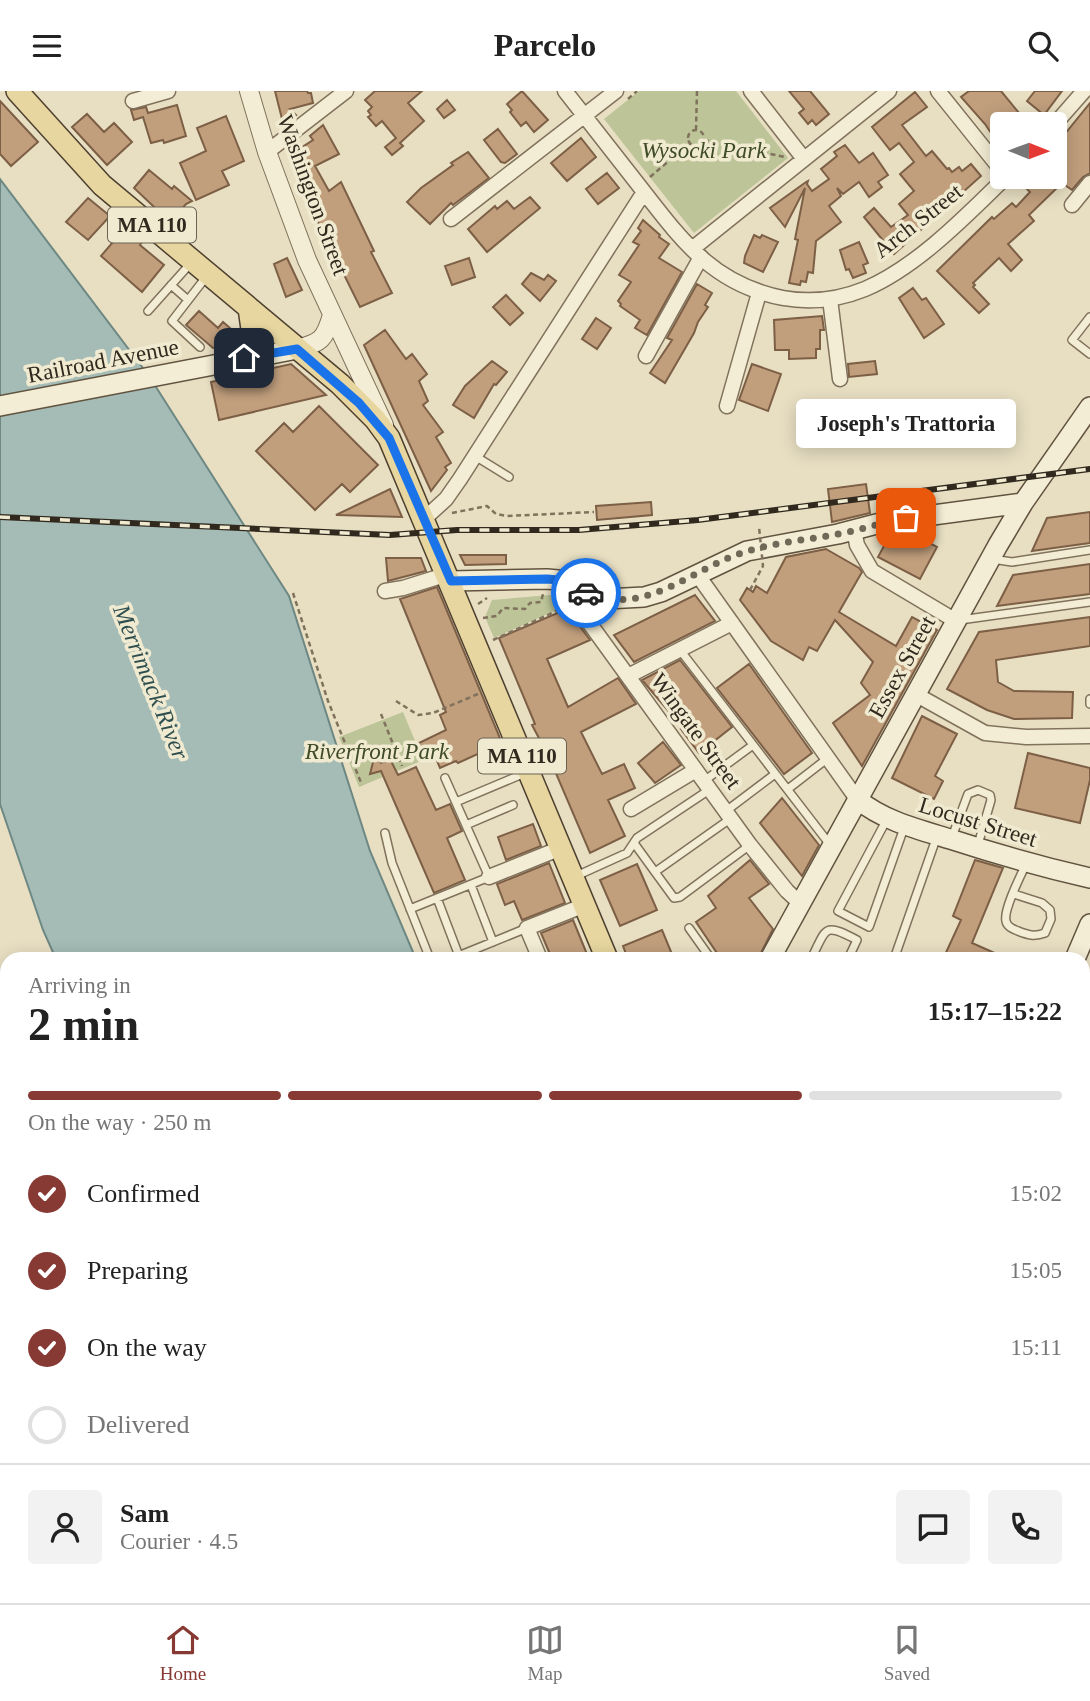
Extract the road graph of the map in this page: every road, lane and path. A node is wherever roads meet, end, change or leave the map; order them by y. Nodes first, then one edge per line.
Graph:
1 (17, 91) edge
2 (168, 91) edge
3 (249, 91) edge
4 (346, 91) edge
5 (565, 91) edge
6 (617, 91) edge
7 (697, 91) edge
8 (751, 91) edge
9 (890, 91) edge
10 (938, 91) edge
11 (1084, 91) edge
12 (134, 101) dead end
13 (1066, 112) edge
14 (585, 116) junction
15 (696, 130) junction
16 (704, 140) junction
17 (690, 143) junction
18 (784, 151) dead end
19 (267, 152) junction
20 (990, 156) edge
21 (785, 157) junction
22 (804, 159) junction
23 (783, 162) dead end
24 (650, 177) dead end
25 (1090, 183) edge
26 (992, 189) edge
27 (644, 192) junction
28 (1072, 205) dead end
29 (451, 219) dead end
30 (697, 253) junction
31 (201, 267) junction
32 (172, 285) junction
33 (759, 293) junction
34 (830, 299) junction
35 (188, 300) junction
36 (249, 308) junction
37 (148, 311) dead end
38 (332, 315) junction
39 (1090, 317) edge
40 (200, 347) dead end
41 (297, 349) junction
42 (1090, 354) edge
43 (646, 356) dead end
44 (246, 358) junction
45 (840, 379) dead end
46 (0, 406) edge
47 (727, 406) dead end
48 (1090, 407) edge
49 (389, 438) junction
50 (475, 456) junction
51 (509, 477) dead end
52 (1023, 503) junction
53 (594, 512) dead end
54 (435, 516) junction
55 (759, 527) dead end
56 (854, 530) junction
57 (1090, 550) edge
58 (991, 558) junction
59 (697, 574) junction
60 (449, 577) junction
61 (553, 586) junction
62 (750, 590) dead end
63 (385, 591) dead end
64 (293, 593) dead end
65 (496, 595) dead end
66 (1090, 602) edge
67 (478, 604) dead end
68 (564, 607) dead end
69 (483, 618) dead end
70 (956, 621) junction
71 (732, 623) junction
72 (492, 640) dead end
73 (680, 650) junction
74 (628, 676) junction
75 (485, 692) dead end
76 (915, 694) junction
77 (396, 701) dead end
78 (380, 714) dead end
79 (1090, 736) edge
80 (752, 745) junction
81 (390, 749) junction
82 (828, 758) junction
83 (354, 765) junction
84 (402, 766) dead end
85 (529, 772) junction
86 (775, 774) junction
87 (444, 778) dead end
88 (703, 780) junction
89 (362, 785) dead end
90 (788, 789) junction
91 (857, 799) junction
92 (456, 802) junction
93 (513, 805) dead end
94 (631, 809) dead end
95 (728, 815) junction
96 (896, 822) junction
97 (466, 825) junction
98 (385, 833) dead end
99 (944, 838) junction
100 (634, 843) junction
101 (750, 845) junction
102 (832, 847) junction
103 (561, 848) junction
104 (977, 848) junction
105 (1026, 863) junction
106 (655, 873) junction
107 (489, 877) junction
108 (573, 878) junction
109 (1090, 878) edge
110 (471, 885) junction
111 (1014, 894) junction
112 (437, 898) junction
113 (585, 905) junction
114 (802, 905) junction
115 (410, 909) junction
116 (1090, 924) edge
117 (527, 928) junction
118 (689, 928) dead end
119 (494, 942) junction
120 (427, 952) edge
121 (453, 952) edge
122 (468, 952) edge
123 (537, 952) edge
124 (604, 952) edge
125 (706, 952) edge
126 (778, 952) edge
127 (815, 952) edge
128 (851, 952) edge
129 (897, 952) edge
130 (1078, 952) edge

1 - 31 main road, MA 110
2 - 12 street
3 - 19 street, Washington Street
4 - 19 street
5 - 14 street, Arch Street
6 - 14 street
7 - 15 path
8 - 22 street
9 - 22 street
10 - 20 street
11 - 13 street
14 - 27 street, Arch Street
14 - 29 street
15 - 16 path
15 - 17 path
16 - 17 path
16 - 21 path
17 - 24 path
18 - 21 path
19 - 38 street, Washington Street
21 - 23 path
22 - 30 street
25 - 28 street
26 - 34 street, Arch Street
27 - 30 street, Arch Street
27 - 50 street
30 - 33 street, Arch Street
30 - 43 street
31 - 32 lane
31 - 35 lane
31 - 36 main road, MA 110
32 - 35 lane
32 - 37 lane
33 - 34 street, Arch Street
33 - 47 street
34 - 45 street
35 - 40 lane
36 - 41 main road, MA 110
36 - 44 main road
38 - 41 street
38 - 49 street, Washington Street
39 - 42 lane
41 - 44 main road, Railroad Avenue
41 - 49 main road, Washington Street / MA 110
44 - 46 main road, Railroad Avenue
48 - 52 main road, Essex Street
49 - 54 main road, Washington Street / MA 110
50 - 51 lane
50 - 54 street
52 - 56 main road
52 - 58 main road, Essex Street
53 - 54 path
54 - 60 main road, Washington Street / MA 110
55 - 62 path, bridge
56 - 59 main road
56 - 70 street
57 - 58 lane
58 - 70 main road, Essex Street
59 - 61 main road
59 - 71 street
60 - 61 main road
60 - 63 street
60 - 85 main road, Washington Street / MA 110
61 - 69 path
61 - 74 street, Wingate Street
64 - 83 path
65 - 67 path
66 - 70 lane
68 - 72 path
70 - 76 main road, Essex Street
71 - 73 street
71 - 82 street
73 - 74 street
73 - 80 lane
74 - 88 street, Wingate Street
75 - 77 path
76 - 79 street
76 - 91 main road, Essex Street
78 - 81 path
80 - 86 lane
80 - 88 lane
81 - 83 path
81 - 84 path
82 - 90 lane
82 - 91 street
83 - 89 path
85 - 92 lane
85 - 103 main road, Washington Street / MA 110
86 - 90 lane
86 - 95 lane
87 - 92 lane
88 - 94 street
88 - 95 street, Wingate Street
88 - 100 lane
90 - 102 lane
91 - 96 main road, Locust Street
91 - 102 main road, Essex Street
92 - 97 lane
93 - 97 lane
95 - 101 street, Wingate Street
95 - 106 lane
96 - 96 lane
96 - 99 main road, Locust Street
97 - 107 lane
98 - 115 lane
99 - 104 main road, Locust Street
99 - 104 lane
99 - 129 lane
100 - 106 lane
100 - 108 lane
101 - 106 lane
101 - 114 street, Wingate Street
102 - 114 main road, Essex Street
103 - 107 street
103 - 108 main road, Washington Street / MA 110
104 - 105 main road, Locust Street
105 - 109 main road, Locust Street
105 - 111 lane
107 - 110 lane
108 - 113 main road, Washington Street / MA 110
110 - 112 lane
110 - 119 lane
111 - 111 lane
112 - 115 lane
112 - 121 lane
113 - 117 street
113 - 124 main road, Washington Street / MA 110
114 - 126 main road, Essex Street
115 - 120 lane
116 - 130 main road
117 - 119 lane
117 - 123 street
118 - 125 lane
119 - 122 lane
127 - 128 lane

